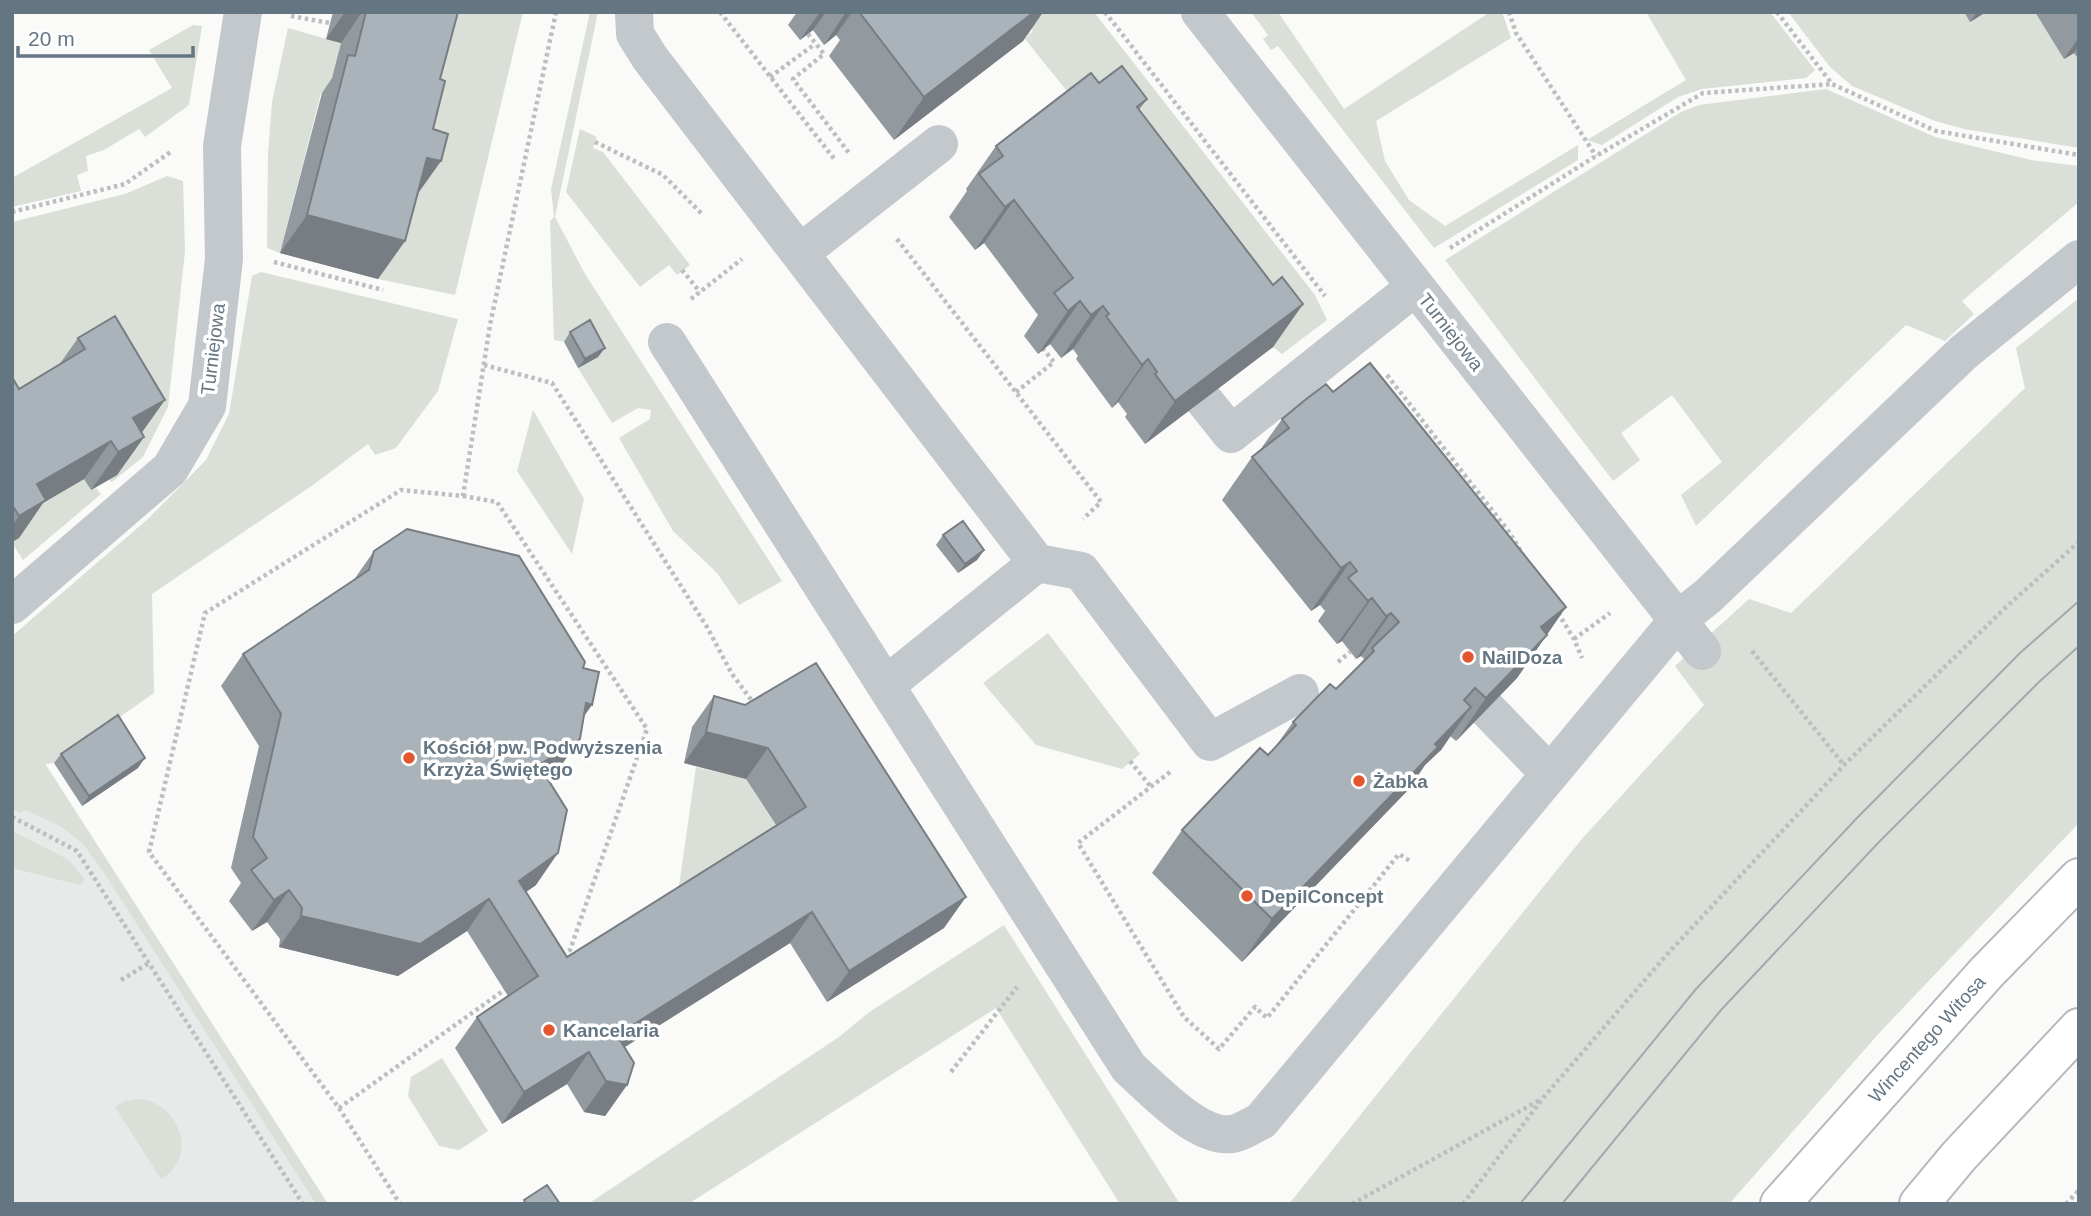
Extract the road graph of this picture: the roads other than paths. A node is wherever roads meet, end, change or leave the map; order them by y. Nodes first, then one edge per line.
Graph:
1 (634, 12) edge
2 (1200, 12) edge
3 (262, 13) edge
4 (939, 144) edge
5 (800, 253) junction
6 (2079, 259) edge
7 (1410, 282) junction
8 (667, 342) dead end
9 (1203, 399) edge
10 (1037, 563) junction
11 (12, 605) edge
12 (1693, 608) junction
13 (1702, 651) dead end
14 (886, 685) junction
15 (1300, 693) dead end
16 (1487, 709) edge
17 (1549, 773) junction
18 (2079, 878) edge
19 (2079, 1028) edge
20 (1780, 1204) edge
21 (1919, 1204) edge

1 - 5 street
2 - 7 street, Turniejowa
3 - 11 street, Turniejowa
4 - 5 street
5 - 10 street
6 - 12 street
7 - 9 street
7 - 12 street, Turniejowa
8 - 14 street
10 - 14 street
10 - 15 street
12 - 13 street, Turniejowa
12 - 17 street
14 - 17 street
16 - 17 street
18 - 20 main road, Wincentego Witosa
19 - 21 main road

